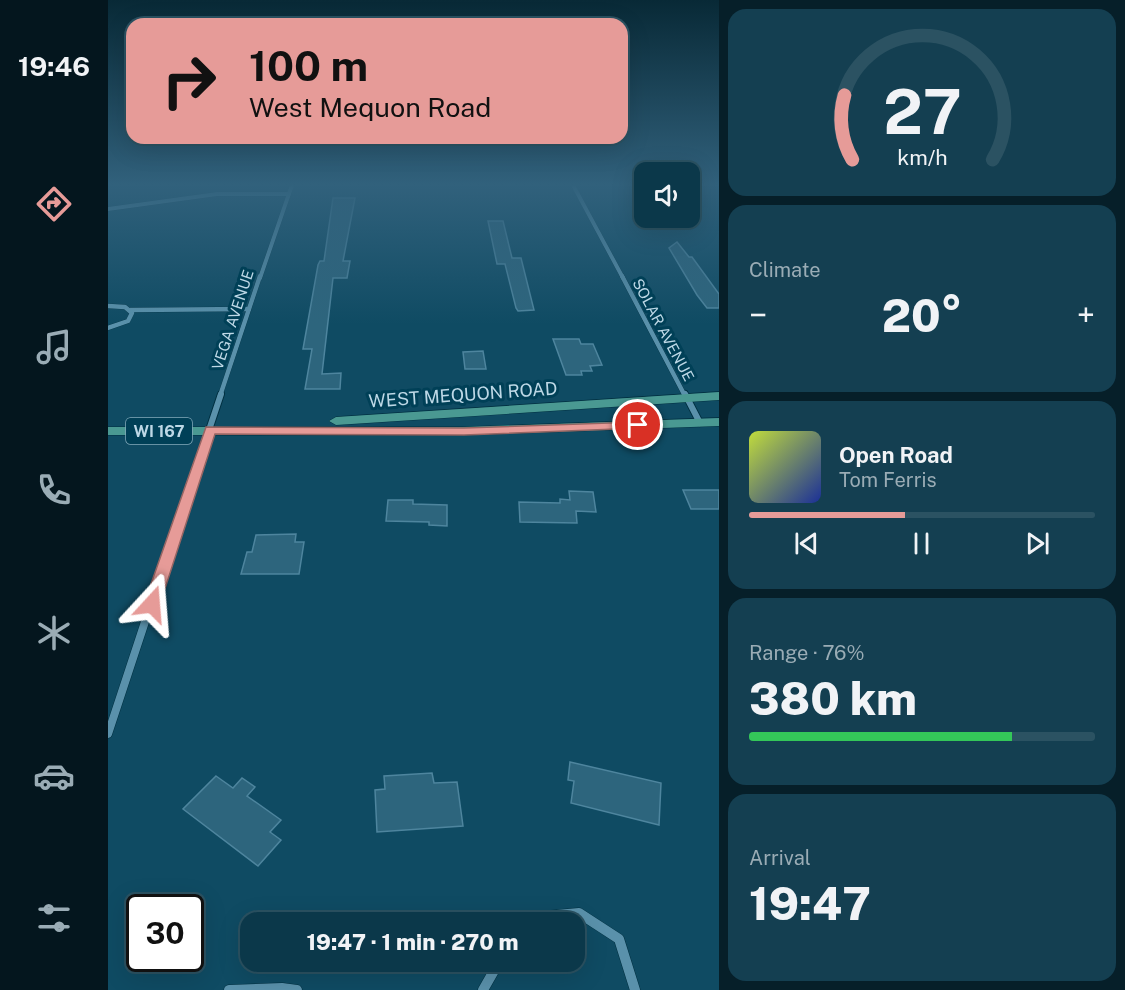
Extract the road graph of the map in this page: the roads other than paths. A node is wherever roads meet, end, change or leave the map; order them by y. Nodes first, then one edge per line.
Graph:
1 (276, 231) edge
2 (598, 231) edge
3 (108, 306) edge
4 (249, 309) junction
5 (130, 310) junction
6 (108, 328) edge
7 (718, 396) edge
8 (686, 398) junction
9 (718, 422) edge
10 (700, 423) junction
11 (210, 430) junction
12 (108, 431) edge
13 (108, 734) edge
14 (585, 917) edge
15 (493, 972) edge
16 (229, 990) edge
17 (297, 990) edge
18 (483, 990) edge
19 (635, 990) edge

1 - 4 street, VEGA AVENUE
2 - 8 street, SOLAR AVENUE
3 - 5 street
4 - 5 street
4 - 11 street, VEGA AVENUE
5 - 6 street
7 - 8 main road, WEST MEQUON ROAD / WI 167
8 - 10 street, SOLAR AVENUE
8 - 11 main road, WEST MEQUON ROAD / WI 167
9 - 10 main road, WEST MEQUON ROAD / WI 167
10 - 11 main road, WEST MEQUON ROAD / WI 167
11 - 12 main road, WEST MEQUON ROAD / WI 167
11 - 13 street, VEGA AVENUE
14 - 19 street
15 - 18 street
16 - 17 street

